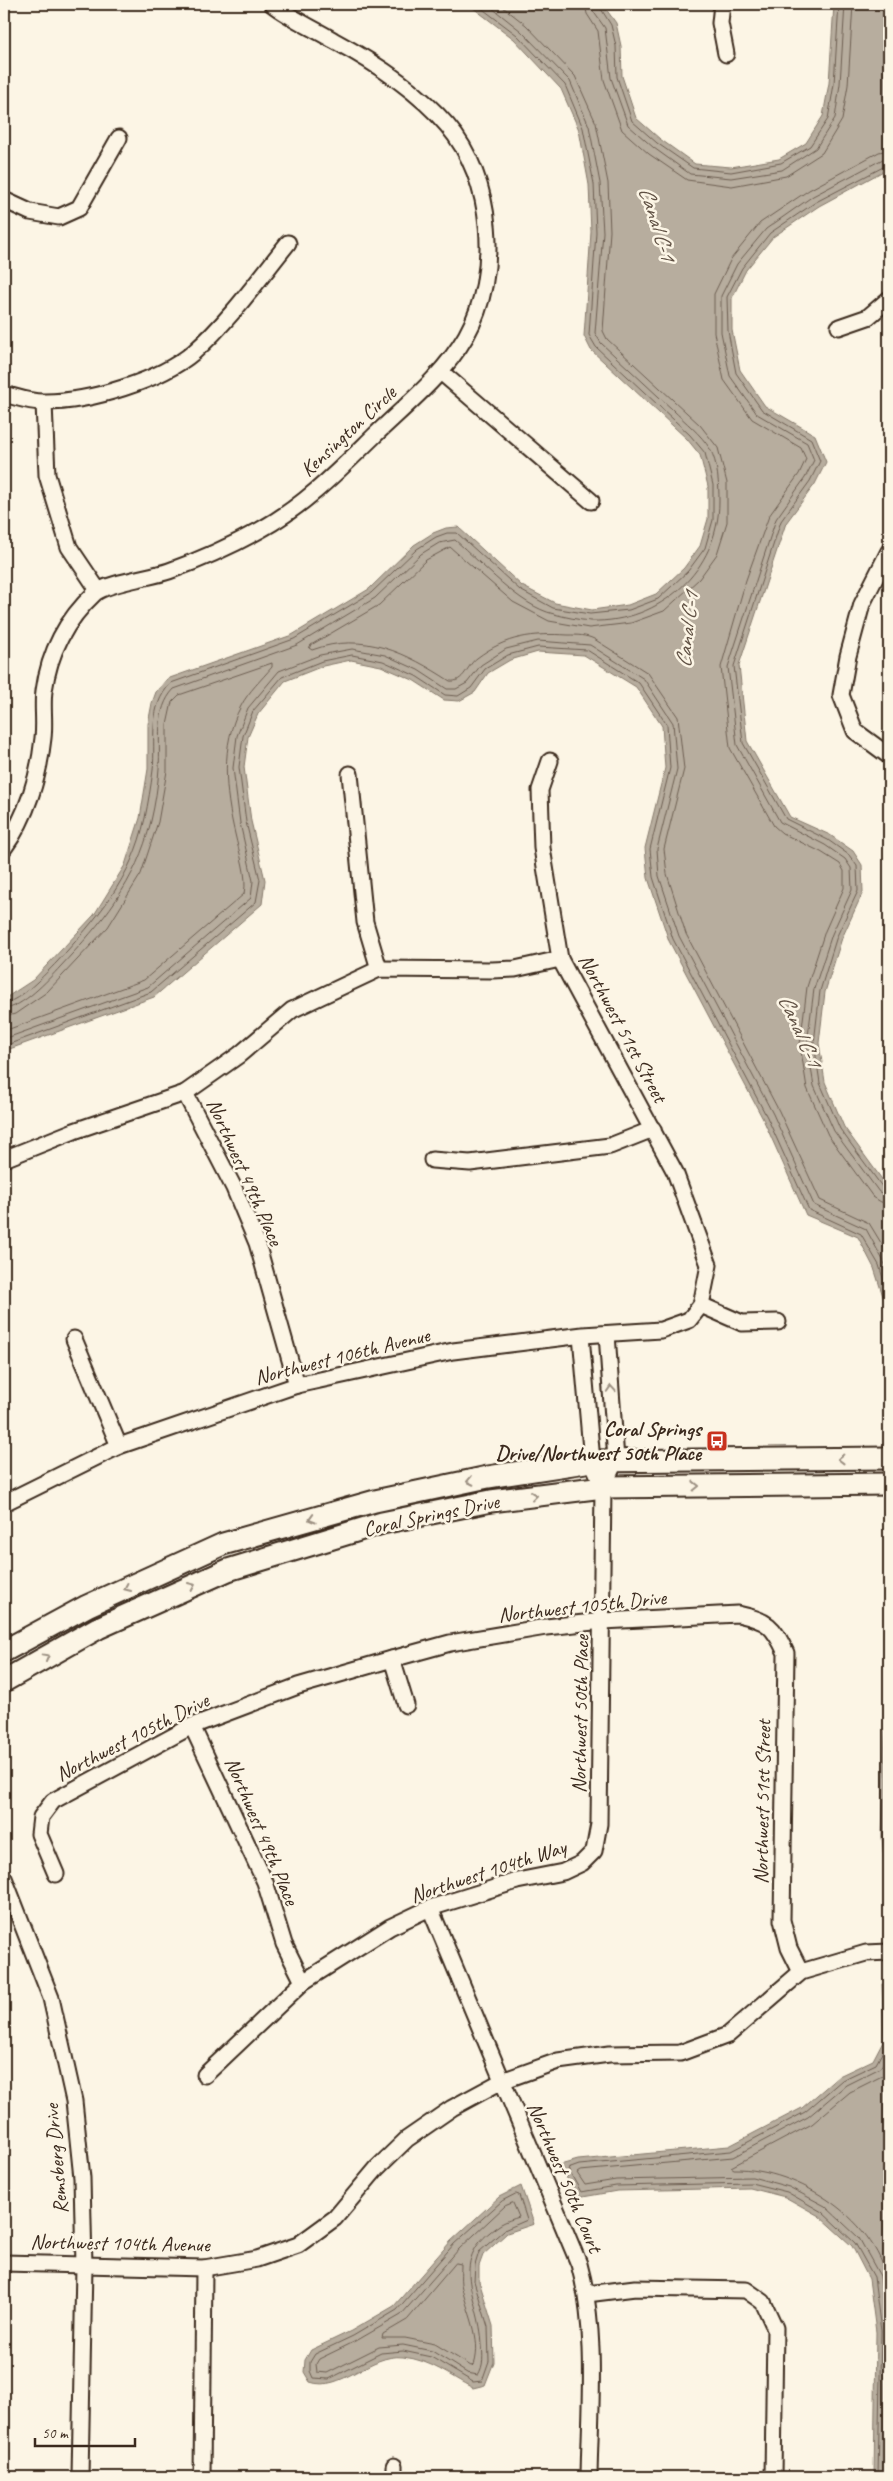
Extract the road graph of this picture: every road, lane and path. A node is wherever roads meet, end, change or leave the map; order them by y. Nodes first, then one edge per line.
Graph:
1 (272, 4) edge
2 (722, 4) edge
3 (726, 54) dead end
4 (119, 138) dead end
5 (4, 200) edge
6 (288, 243) dead end
7 (889, 299) edge
8 (840, 327) dead end
9 (441, 372) junction
10 (4, 394) edge
11 (44, 403) junction
12 (591, 501) dead end
13 (889, 551) edge
14 (98, 590) junction
15 (889, 756) edge
16 (550, 761) dead end
17 (350, 774) dead end
18 (4, 848) edge
19 (560, 958) junction
20 (379, 969) junction
21 (186, 1093) junction
22 (653, 1129) junction
23 (4, 1159) edge
24 (432, 1160) dead end
25 (701, 1305) junction
26 (778, 1322) dead end
27 (607, 1334) junction
28 (581, 1336) junction
29 (74, 1339) dead end
30 (297, 1385) junction
31 (119, 1446) junction
32 (889, 1458) edge
33 (616, 1460) junction
34 (592, 1461) junction
35 (889, 1484) edge
36 (603, 1487) junction
37 (4, 1504) edge
38 (603, 1621) junction
39 (775, 1631) joint
40 (4, 1651) edge
41 (392, 1658) junction
42 (4, 1681) edge
43 (406, 1705) dead end
44 (192, 1726) junction
45 (594, 1851) joint
46 (56, 1874) dead end
47 (4, 1878) edge
48 (430, 1908) junction
49 (889, 1952) edge
50 (801, 1972) junction
51 (303, 1982) junction
52 (206, 2075) dead end
53 (502, 2081) junction
54 (4, 2263) edge
55 (84, 2266) junction
56 (204, 2268) junction
57 (588, 2294) junction
58 (80, 2477) edge
59 (202, 2477) edge
60 (589, 2477) edge
61 (773, 2477) edge

1 - 9 street, Kensington Circle
2 - 3 street
4 - 5 street
6 - 11 street
7 - 8 street
9 - 12 street
9 - 14 street, Kensington Circle
10 - 11 street
11 - 14 street
13 - 15 street
14 - 18 street
16 - 19 street, Northwest 51st Street
17 - 20 street
19 - 20 street
19 - 22 street, Northwest 51st Street
20 - 21 street
21 - 23 street
21 - 30 street, Northwest 49th Place
22 - 24 street
22 - 25 street, Northwest 51st Street
25 - 26 street
25 - 27 street, Northwest 106th Avenue
27 - 28 street, Northwest 106th Avenue
33 -> 27 street, Northwest 50th Place
28 - 30 street, Northwest 106th Avenue
28 - 34 street, Northwest 50th Place
29 - 31 street
30 - 31 street, Northwest 106th Avenue
31 - 37 street, Northwest 106th Avenue
32 -> 33 main road, Coral Springs Drive
33 - 34 main road, Coral Springs Drive
33 - 36 street, Northwest 50th Place
34 - 36 street, Northwest 50th Place
34 -> 40 main road, Coral Springs Drive
36 -> 35 main road, Coral Springs Drive
36 - 38 street, Northwest 50th Place
42 -> 36 main road, Coral Springs Drive
38 - 39 street, Northwest 105th Drive
38 - 41 street, Northwest 105th Drive
38 - 45 street, Northwest 50th Place
39 - 50 street, Northwest 51st Street
41 - 43 street
41 - 44 street, Northwest 105th Drive
44 - 46 street, Northwest 105th Drive
44 - 51 street, Northwest 49th Place
45 - 48 street, Northwest 104th Way
47 - 55 street, Remsberg Drive
48 - 51 street, Northwest 104th Way
48 - 53 street, Northwest 50th Court
49 - 50 street, Northwest 104th Avenue
50 - 53 street, Northwest 104th Avenue
51 - 52 street, Northwest 104th Way
53 - 56 street, Northwest 104th Avenue
53 - 57 street, Northwest 50th Court
54 - 55 street, Northwest 104th Avenue
55 - 56 street, Northwest 104th Avenue
55 - 58 street, Remsberg Drive
56 - 59 street
57 - 60 street, Northwest 50th Court
57 - 61 street

